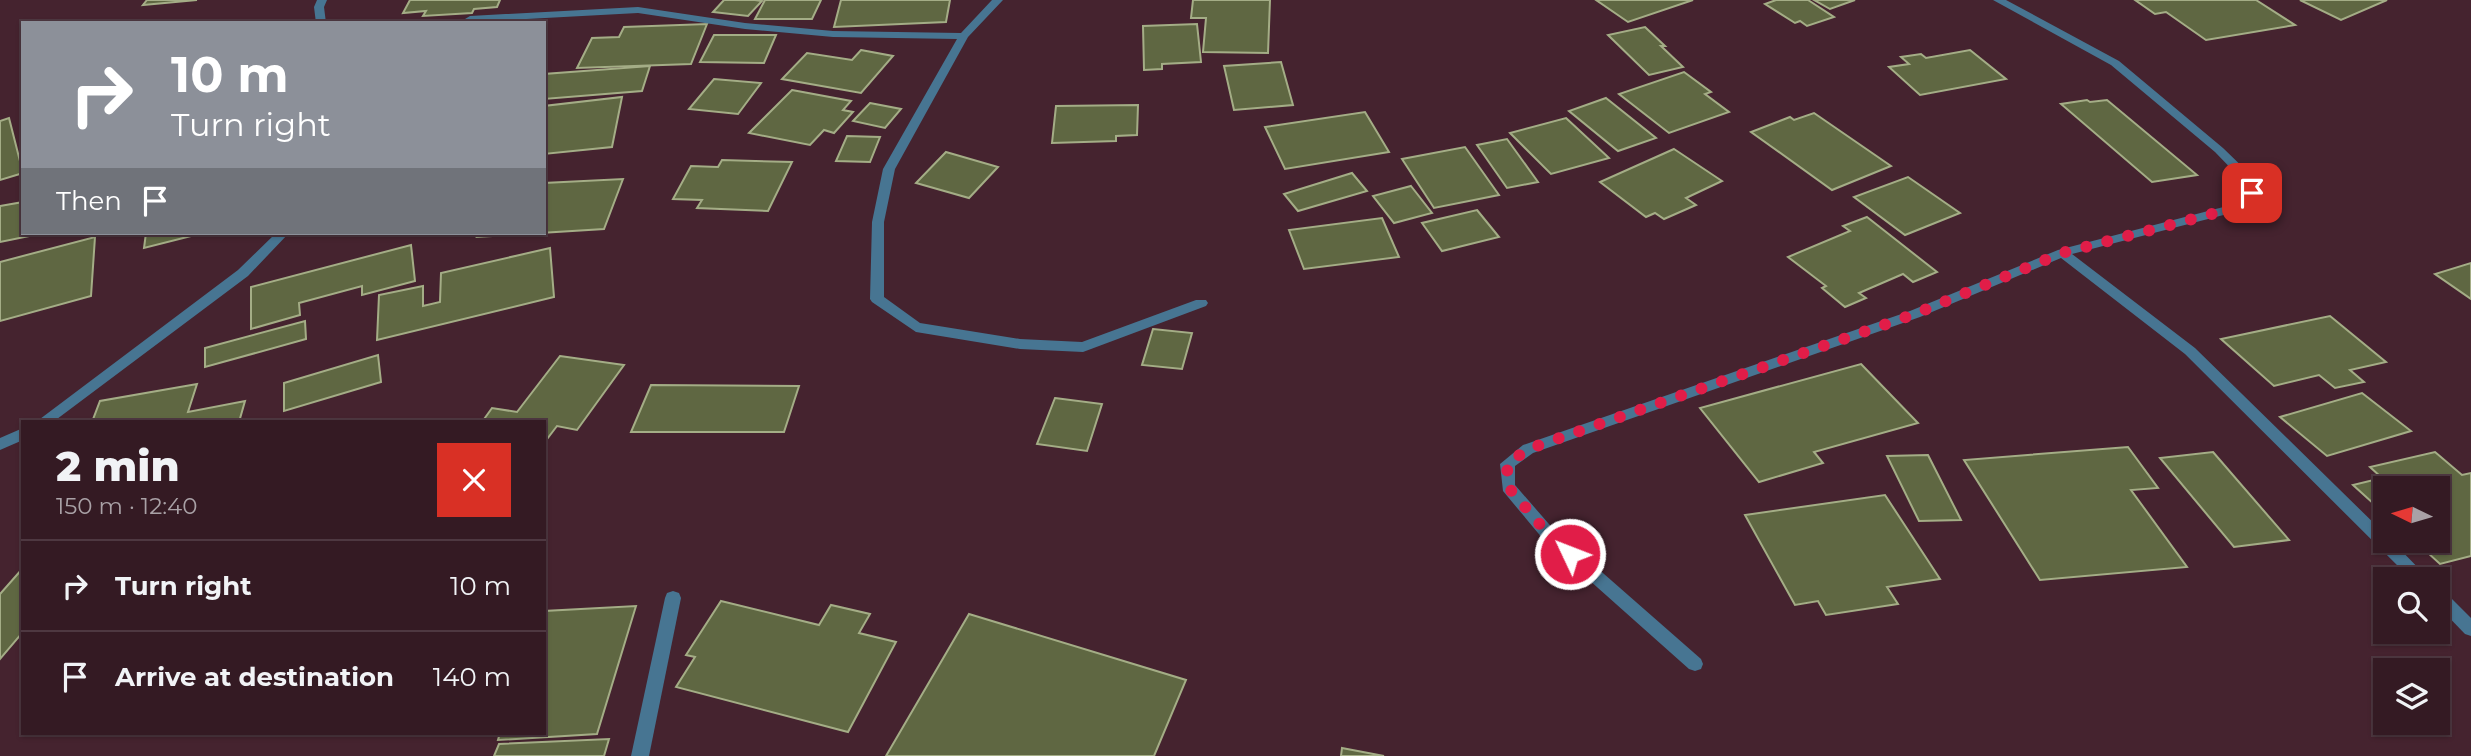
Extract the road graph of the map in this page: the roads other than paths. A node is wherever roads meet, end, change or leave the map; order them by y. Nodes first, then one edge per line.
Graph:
1 (323, 0) edge
2 (998, 0) edge
3 (1998, 0) edge
4 (470, 19) dead end
5 (321, 21) edge
6 (964, 36) junction
7 (281, 235) edge
8 (2062, 253) junction
9 (1201, 303) dead end
10 (46, 420) edge
11 (21, 434) edge
12 (0, 445) edge
13 (2409, 567) edge
14 (673, 597) dead end
15 (2450, 608) edge
16 (2471, 629) edge
17 (1695, 664) dead end
18 (640, 756) edge

1 - 5 street
2 - 6 street
3 - 8 street
4 - 6 street
6 - 9 street
7 - 10 street
8 - 13 street
8 - 17 street
11 - 12 street
14 - 18 street
15 - 16 street

